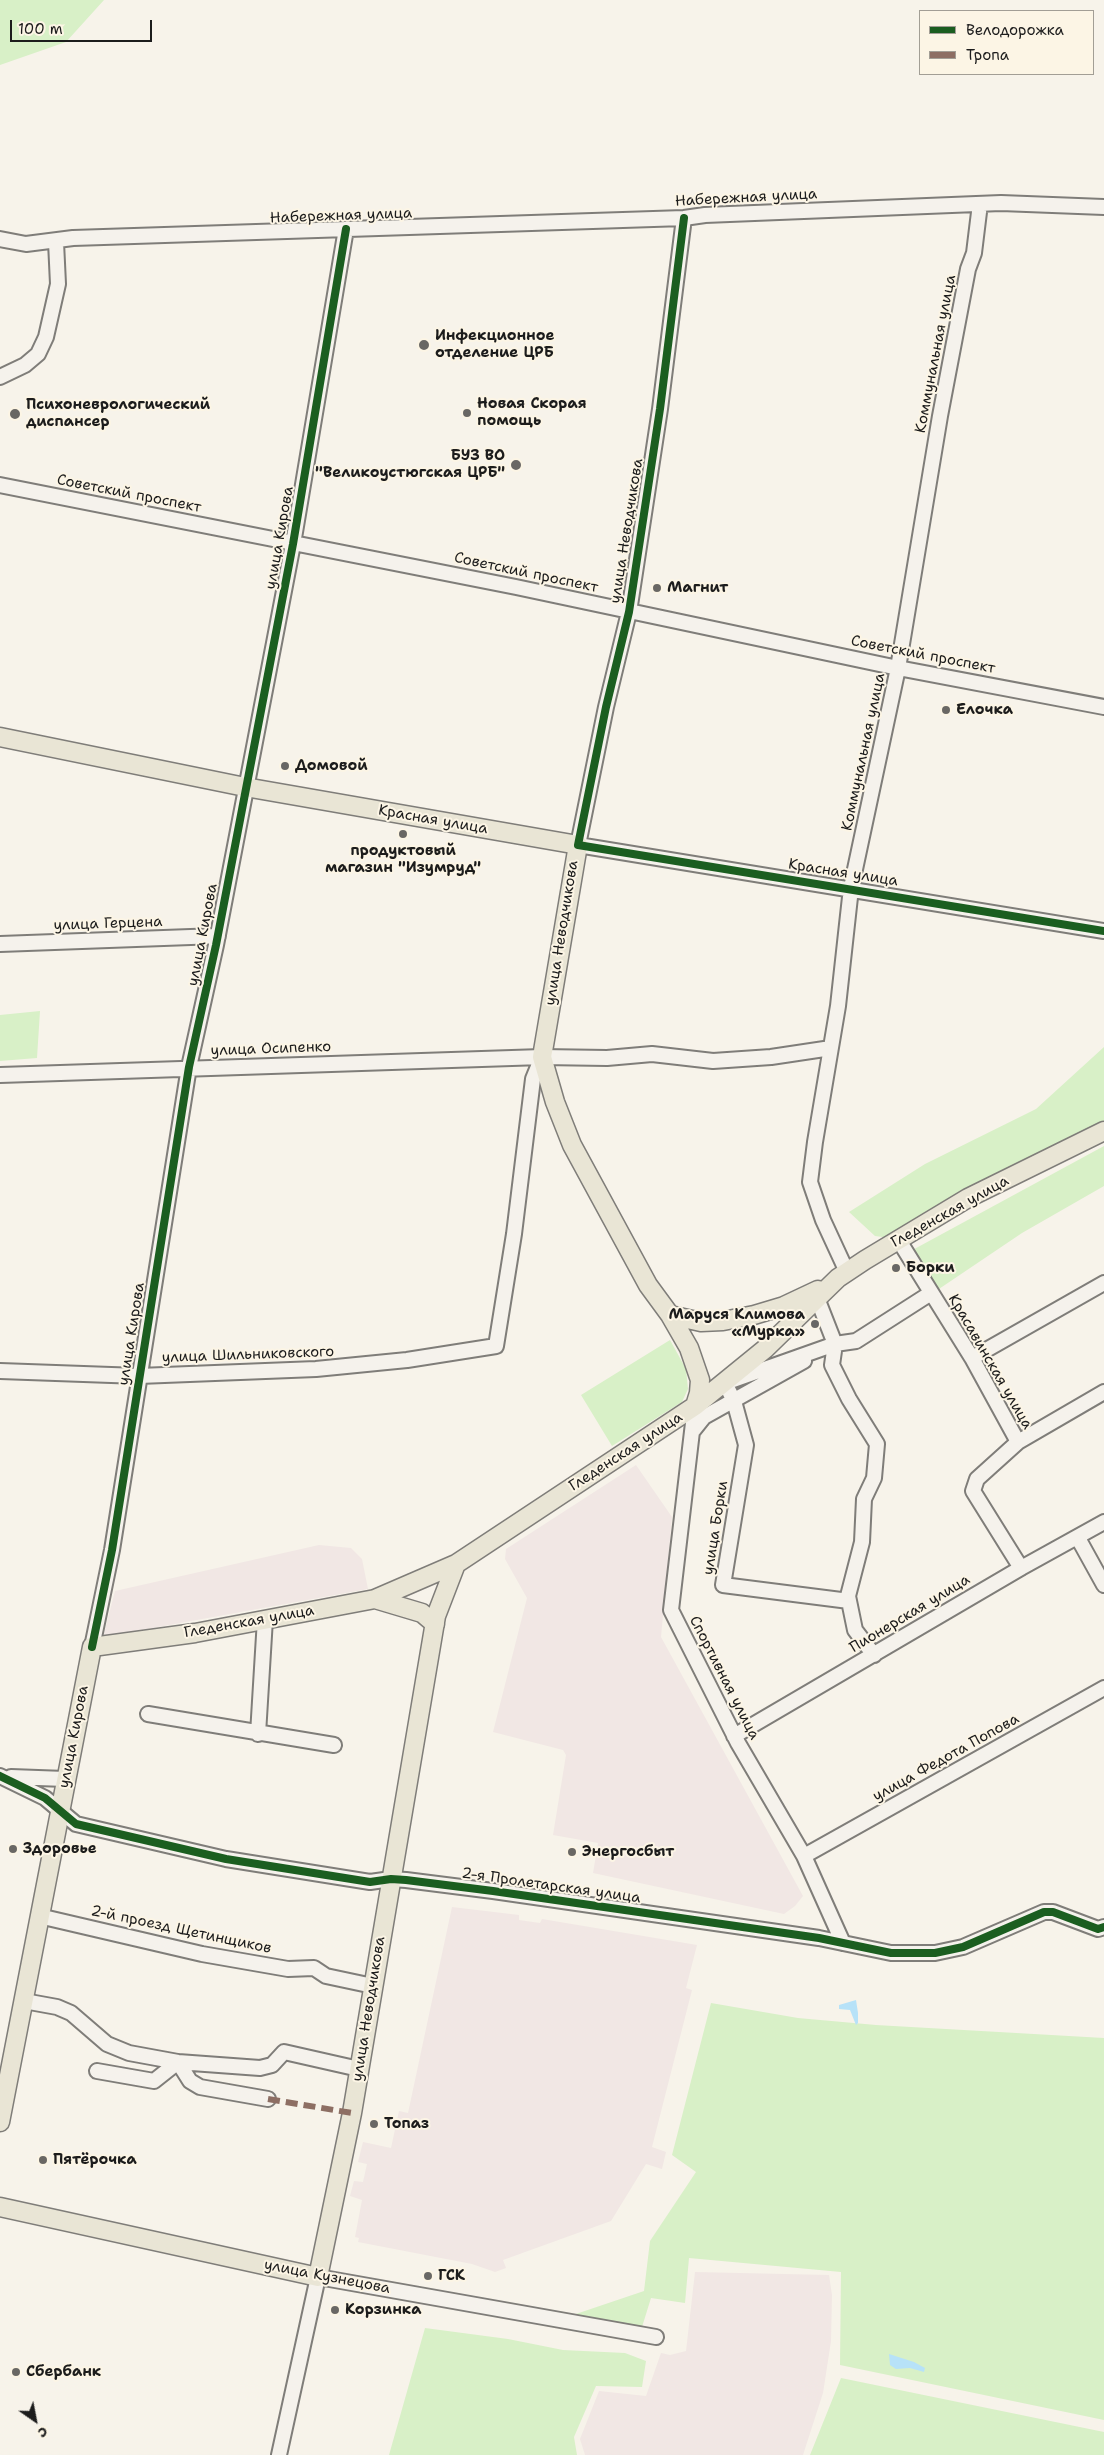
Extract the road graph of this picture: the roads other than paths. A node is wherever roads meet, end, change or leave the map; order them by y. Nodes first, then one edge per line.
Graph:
1 (980, 204) junction
2 (1104, 207) edge
3 (684, 218) junction
4 (346, 229) junction
5 (0, 239) edge
6 (56, 242) junction
7 (0, 377) edge
8 (0, 485) edge
9 (293, 544) junction
10 (629, 612) junction
11 (898, 668) junction
12 (1104, 707) edge
13 (0, 737) edge
14 (245, 787) junction
15 (578, 845) junction
16 (851, 888) junction
17 (1104, 931) edge
18 (218, 936) junction
19 (0, 944) edge
20 (831, 1048) junction
21 (542, 1057) junction
22 (189, 1067) junction
23 (0, 1075) edge
24 (1104, 1131) edge
25 (898, 1239) junction
26 (842, 1275) junction
27 (1104, 1283) edge
28 (931, 1293) junction
29 (817, 1298) junction
30 (670, 1315) junction
31 (835, 1344) junction
32 (496, 1346) joint
33 (972, 1358) junction
34 (0, 1371) edge
35 (139, 1376) junction
36 (725, 1383) junction
37 (1104, 1392) edge
38 (734, 1401) junction
39 (696, 1406) junction
40 (691, 1434) junction
41 (1018, 1442) junction
42 (1104, 1522) edge
43 (1078, 1538) junction
44 (456, 1564) junction
45 (1021, 1568) junction
46 (1104, 1585) edge
47 (374, 1599) junction
48 (849, 1601) junction
49 (266, 1619) junction
50 (435, 1624) junction
51 (92, 1647) junction
52 (874, 1655) junction
53 (1104, 1688) edge
54 (148, 1714) dead end
55 (258, 1734) junction
56 (734, 1736) junction
57 (334, 1745) dead end
58 (1, 1776) edge
59 (66, 1779) junction
60 (60, 1811) junction
61 (804, 1856) junction
62 (390, 1879) junction
63 (39, 1916) junction
64 (1104, 1927) edge
65 (843, 1943) junction
66 (373, 1986) junction
67 (24, 2001) junction
68 (178, 2062) junction
69 (359, 2069) junction
70 (97, 2071) dead end
71 (268, 2099) dead end
72 (0, 2122) edge
73 (0, 2207) edge
74 (318, 2277) junction
75 (656, 2337) dead end
76 (279, 2455) edge

1 - 2 street, Набережная улица
1 - 3 street, Набережная улица
1 - 11 street, Коммунальная улица
3 - 4 street, Набережная улица
3 - 10 street, улица Неводчикова
4 - 6 street, Набережная улица
4 - 9 street, улица Кирова
5 - 6 street, Набережная улица
6 - 7 street
8 - 9 street, Советский проспект
9 - 10 street, Советский проспект
9 - 14 street, улица Кирова
10 - 11 street, Советский проспект
10 - 15 street, улица Неводчикова
11 - 12 street, Советский проспект
11 - 16 street, Коммунальная улица
13 - 14 main road, Красная улица
14 - 15 main road, Красная улица
14 - 18 street, улица Кирова
15 - 16 street, Красная улица
15 - 21 main road, улица Неводчикова
16 - 17 street, Красная улица
16 - 20 street, Коммунальная улица
18 - 19 street, улица Герцена
18 - 22 street, улица Кирова
20 - 21 street, улица Осипенко
20 - 26 street, Коммунальная улица
21 - 22 street, улица Осипенко
21 - 30 main road, улица Неводчикова
21 - 32 street, улица Неводчикова
22 - 23 street, улица Осипенко
22 - 35 street, улица Кирова
24 - 25 main road, Гледенская улица
25 - 26 main road, Гледенская улица
25 - 28 street, Красавинская улица
26 - 29 main road, Гледенская улица
26 - 30 main road
27 - 33 street
28 - 31 street
28 - 33 street, Красавинская улица
29 - 31 street
29 - 36 main road, Гледенская улица
30 - 39 main road, улица Неводчикова
31 - 36 street
31 - 38 street
31 - 48 street
32 - 35 street, улица Шильниковского
33 - 41 street, Красавинская улица
34 - 35 street, улица Шильниковского
35 - 51 street, улица Кирова
36 - 38 street, улица Борки
36 - 39 main road, Гледенская улица
37 - 41 street
38 - 40 street
38 - 48 street, улица Борки
39 - 40 street, Спортивная улица
39 - 44 main road, Гледенская улица
40 - 56 street, Спортивная улица
41 - 45 street, Красавинская улица
42 - 43 street, Пионерская улица
43 - 45 street, Пионерская улица
43 - 46 street
44 - 47 main road, Гледенская улица
44 - 50 main road, улица Неводчикова
45 - 52 street, Пионерская улица
47 - 49 main road, Гледенская улица
47 - 50 main road
48 - 52 street
49 - 51 main road, Гледенская улица
49 - 55 street
50 - 62 main road, улица Неводчикова
51 - 59 main road, улица Кирова
52 - 56 street, Пионерская улица
53 - 61 street, улица Федота Попова
54 - 55 street
55 - 57 street
56 - 61 street, Спортивная улица
58 - 59 street, 2-я Пролетарская улица
58 - 60 street, 2-я Пролетарская улица
59 - 60 main road, улица Кирова
60 - 62 street, 2-я Пролетарская улица
60 - 63 main road, улица Кирова
61 - 65 street, Спортивная улица
62 - 65 street, 2-я Пролетарская улица
62 - 66 main road, улица Неводчикова
63 - 66 street, 2-й проезд Щетинщиков
63 - 67 main road, улица Кирова
64 - 65 street, 2-я Пролетарская улица
66 - 69 main road, улица Неводчикова
67 - 68 street
67 - 72 main road, улица Кирова
68 - 69 street
68 - 70 street
68 - 71 street
69 - 74 main road, улица Неводчикова
73 - 74 main road, улица Кузнецова
74 - 75 street, улица Кузнецова
74 - 76 street, улица Неводчикова

